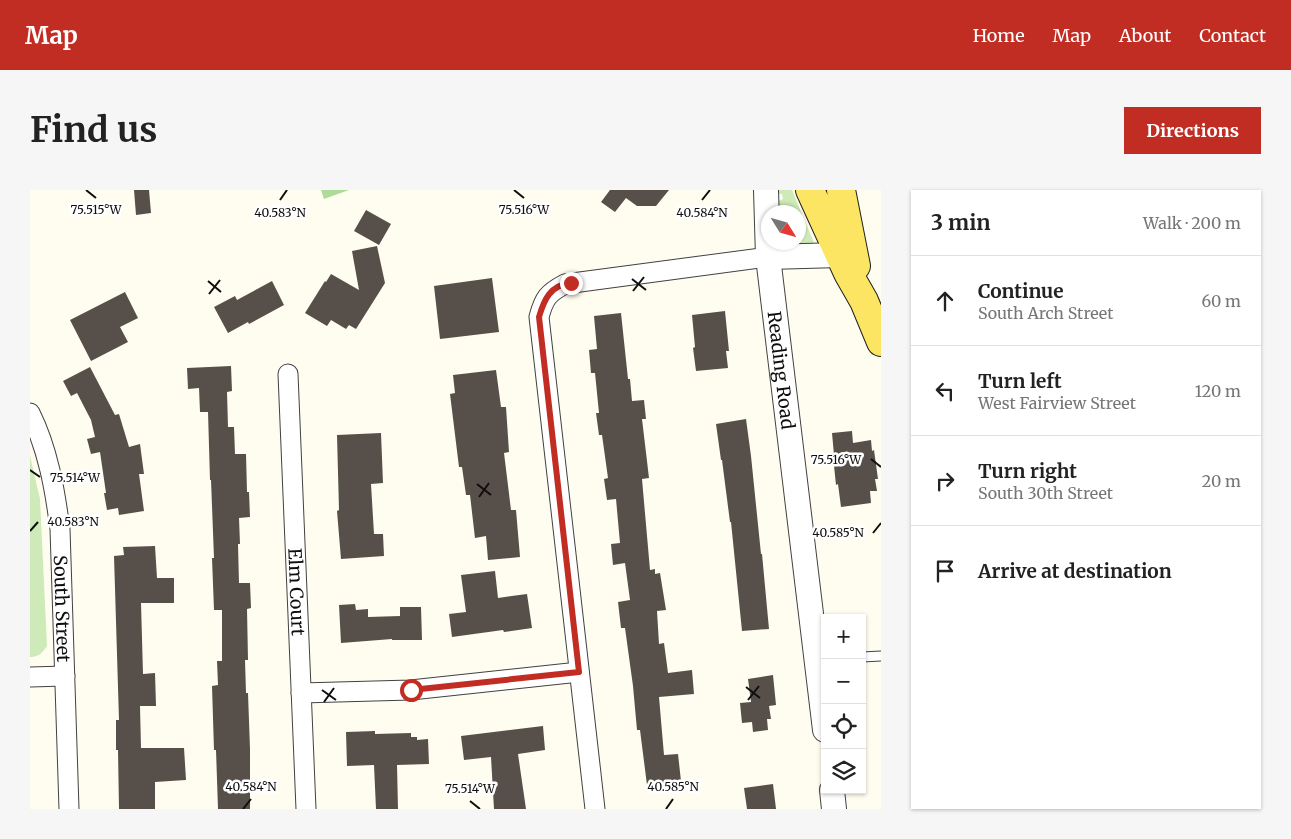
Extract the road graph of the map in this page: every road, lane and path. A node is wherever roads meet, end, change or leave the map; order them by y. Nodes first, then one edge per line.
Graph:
1 (766, 190) edge
2 (810, 190) edge
3 (841, 190) edge
4 (840, 255) junction
5 (768, 257) junction
6 (864, 301) junction
7 (881, 342) edge
8 (288, 374) dead end
9 (30, 413) edge
10 (881, 656) edge
11 (866, 657) edge
12 (821, 659) edge
13 (579, 672) junction
14 (65, 676) junction
15 (30, 677) edge
16 (301, 693) junction
17 (832, 794) edge
18 (69, 809) edge
19 (306, 809) edge
20 (595, 809) edge
21 (834, 809) edge

1 - 5 street, Reading Road
2 - 4 main road
3 - 6 main road
4 - 5 street
4 - 6 main road
5 - 12 street, Reading Road
5 - 13 street
6 - 7 main road
8 - 16 street, Elm Court
9 - 14 street, South Street
10 - 11 lane
13 - 16 street
13 - 20 street
14 - 15 street
14 - 18 street, South Street
16 - 19 street, Elm Court
17 - 21 street

